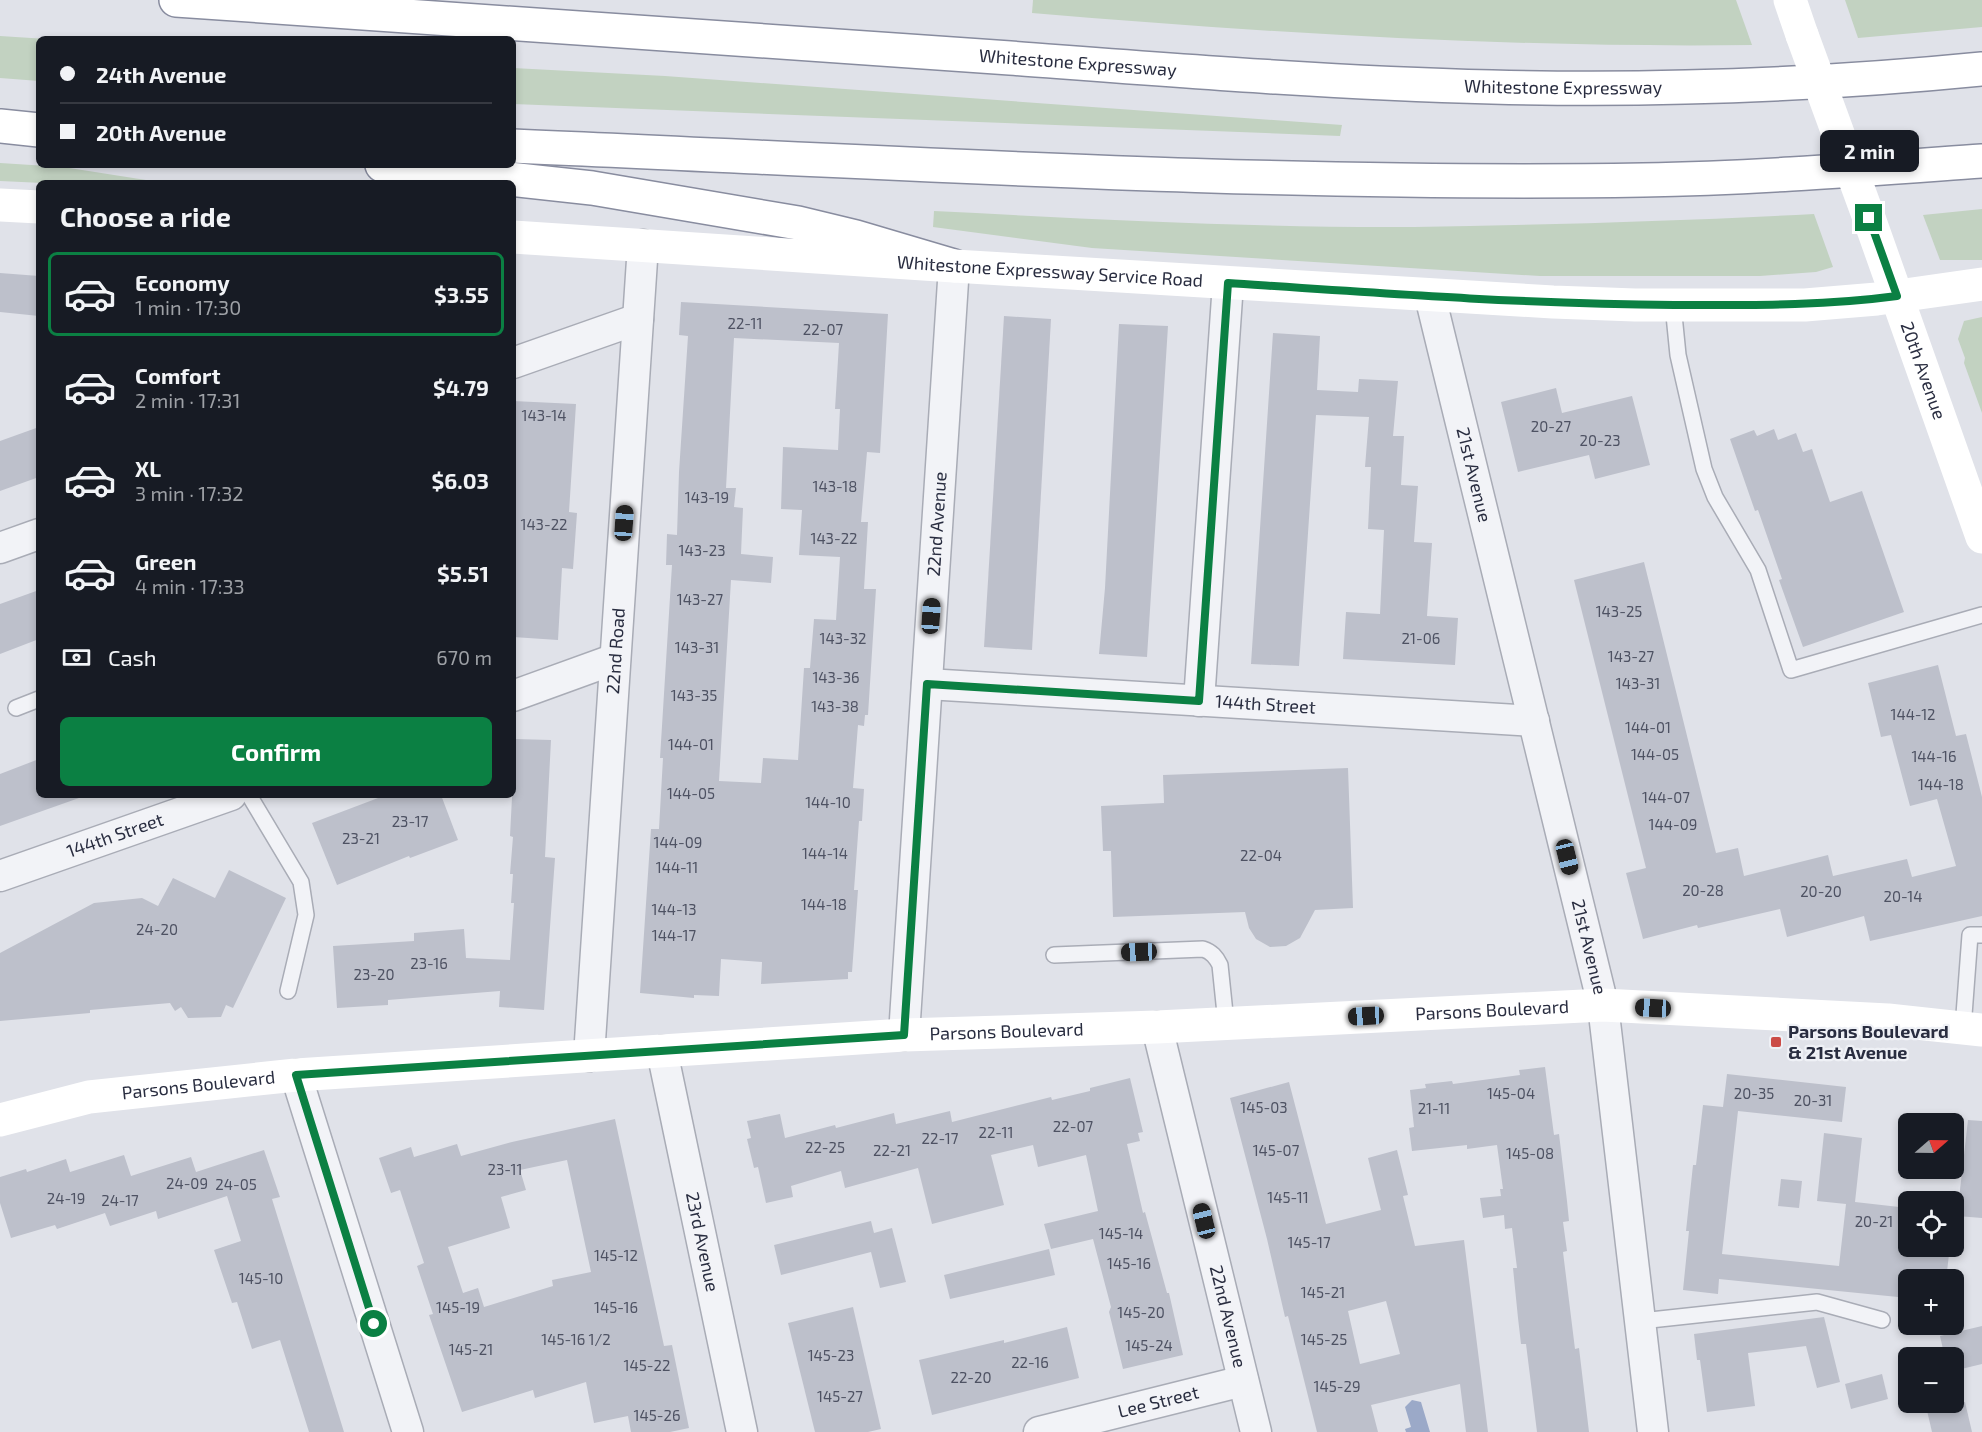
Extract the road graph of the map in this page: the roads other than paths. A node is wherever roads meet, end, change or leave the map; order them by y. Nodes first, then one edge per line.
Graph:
1 (176, 0) edge
2 (1790, 0) edge
3 (1982, 69) edge
4 (0, 119) edge
5 (36, 121) edge
6 (0, 126) edge
7 (36, 130) edge
8 (516, 146) edge
9 (1982, 161) edge
10 (409, 168) edge
11 (0, 205) edge
12 (36, 207) edge
13 (516, 237) edge
14 (643, 245) junction
15 (954, 266) junction
16 (1228, 283) junction
17 (1982, 284) edge
18 (1430, 296) junction
19 (1897, 296) junction
20 (1673, 305) junction
21 (638, 319) junction
22 (516, 362) edge
23 (36, 535) edge
24 (1982, 537) edge
25 (0, 548) edge
26 (1982, 615) edge
27 (615, 660) junction
28 (927, 684) junction
29 (516, 695) edge
30 (36, 700) edge
31 (1199, 701) junction
32 (16, 708) dead end
33 (1534, 722) junction
34 (212, 798) edge
35 (251, 798) edge
36 (187, 802) edge
37 (0, 876) edge
38 (1982, 935) edge
39 (1054, 955) dead end
40 (1975, 980) edge
41 (288, 992) dead end
42 (1603, 1005) junction
43 (1226, 1023) junction
44 (1157, 1027) junction
45 (1973, 1029) edge
46 (904, 1035) junction
47 (662, 1051) junction
48 (589, 1056) junction
49 (296, 1075) junction
50 (1, 1119) edge
51 (1882, 1320) dead end
52 (1641, 1321) junction
53 (1243, 1380) junction
54 (408, 1432) edge
55 (742, 1432) edge
56 (1039, 1432) edge
57 (1256, 1432) edge
58 (1653, 1432) edge

1 - 3 main road, Whitestone Expressway
2 - 19 main road, 20th Avenue, bridge
4 - 5 main road
6 - 7 main road
8 - 9 main road
10 - 15 main road
11 - 12 main road
13 - 14 main road, Whitestone Expressway Service Road
14 - 15 main road, Whitestone Expressway Service Road
14 - 21 street, 22nd Road
15 - 16 main road, Whitestone Expressway Service Road
15 - 28 street, 22nd Avenue
16 - 18 main road, Whitestone Expressway Service Road
16 - 31 street
17 - 19 main road, Whitestone Expressway Service Road
18 - 20 main road, Whitestone Expressway Service Road
18 - 33 street, 21st Avenue
19 - 20 main road, Whitestone Expressway Service Road
19 - 24 main road, 20th Avenue
20 - 26 lane
21 - 22 street
21 - 27 street, 22nd Road
23 - 25 street
27 - 29 street
27 - 48 street, 22nd Road
28 - 31 street, 144th Street
28 - 46 street, 22nd Avenue
30 - 32 lane
31 - 33 street, 144th Street
33 - 42 street, 21st Avenue
34 - 36 street, 144th Street
35 - 41 lane
36 - 37 street, 144th Street
38 - 40 lane
39 - 43 lane
40 - 45 lane
42 - 43 main road, Parsons Boulevard
42 - 45 main road, Parsons Boulevard
42 - 52 street, 21st Avenue
43 - 44 main road, Parsons Boulevard
44 - 46 main road, Parsons Boulevard
44 - 53 street, 22nd Avenue
46 - 47 main road, Parsons Boulevard
47 - 48 main road, Parsons Boulevard
47 - 55 street, 23rd Avenue
48 - 49 main road, Parsons Boulevard
49 - 50 main road, Parsons Boulevard
49 - 54 street
51 - 52 lane
52 - 58 street, 21st Avenue
53 - 56 street, Lee Street
53 - 57 street, 22nd Avenue

